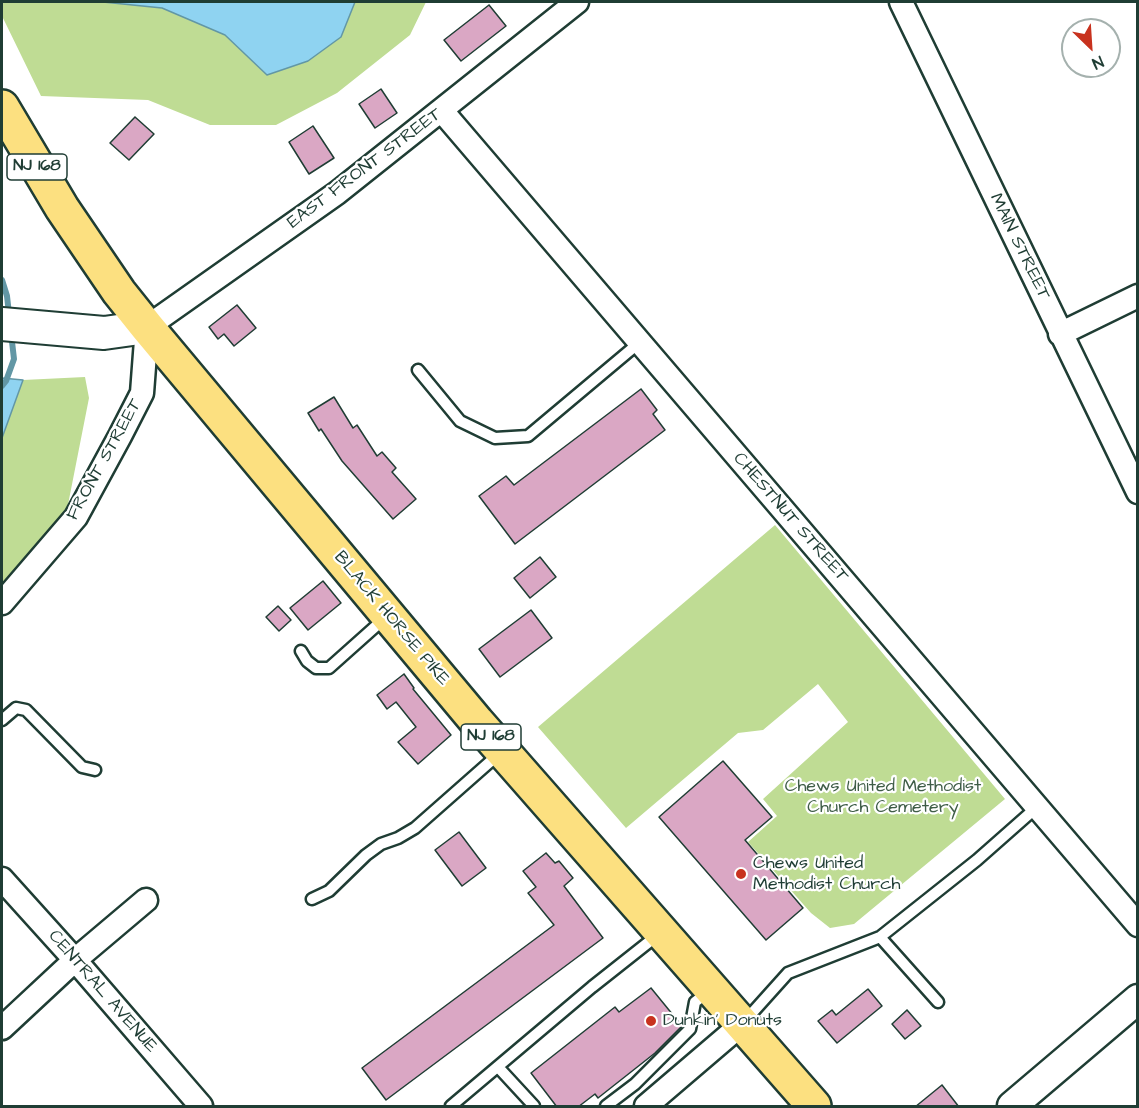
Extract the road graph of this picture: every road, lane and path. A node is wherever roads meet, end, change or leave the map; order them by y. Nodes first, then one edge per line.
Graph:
1 (577, 2) edge
2 (901, 2) edge
3 (2, 107) edge
4 (442, 111) junction
5 (1137, 296) edge
6 (2, 324) edge
7 (147, 327) junction
8 (1060, 334) junction
9 (639, 342) junction
10 (418, 370) dead end
11 (1137, 492) edge
12 (2, 603) edge
13 (388, 615) junction
14 (302, 651) dead end
15 (2, 720) edge
16 (502, 750) junction
17 (95, 770) dead end
18 (1037, 807) junction
19 (2, 879) edge
20 (312, 899) dead end
21 (146, 900) dead end
22 (1137, 925) edge
23 (661, 932) junction
24 (880, 937) junction
25 (75, 960) junction
26 (711, 989) junction
27 (938, 1002) dead end
28 (1134, 1010) edge
29 (742, 1024) junction
30 (2, 1028) edge
31 (498, 1067) junction
32 (1025, 1100) edge
33 (201, 1107) edge
34 (451, 1107) edge
35 (534, 1107) edge
36 (606, 1107) edge
37 (646, 1107) edge
38 (814, 1107) edge

1 - 4 street, EAST FRONT STREET
2 - 8 street, MAIN STREET
3 - 7 main road, BLACK HORSE PIKE / NJ 168
4 - 7 street, EAST FRONT STREET
4 - 9 street, CHESTNUT STREET
5 - 8 street
6 - 7 main road
7 - 12 street, FRONT STREET
7 - 13 main road, BLACK HORSE PIKE / NJ 168
8 - 11 street, MAIN STREET
9 - 10 lane
9 - 18 street, CHESTNUT STREET
13 - 14 lane
13 - 16 main road, BLACK HORSE PIKE / NJ 168
15 - 17 lane
16 - 20 lane
16 - 23 main road, BLACK HORSE PIKE / NJ 168
18 - 22 street, CHESTNUT STREET
18 - 24 lane
19 - 25 street, CENTRAL AVENUE
21 - 25 street
23 - 26 main road, BLACK HORSE PIKE / NJ 168
23 - 31 lane
24 - 27 lane
24 - 29 lane
25 - 30 street
25 - 33 street, CENTRAL AVENUE
26 - 29 main road, BLACK HORSE PIKE / NJ 168
26 - 36 lane
28 - 32 street
29 - 37 street
29 - 38 main road, BLACK HORSE PIKE / NJ 168
31 - 34 lane
31 - 35 lane

